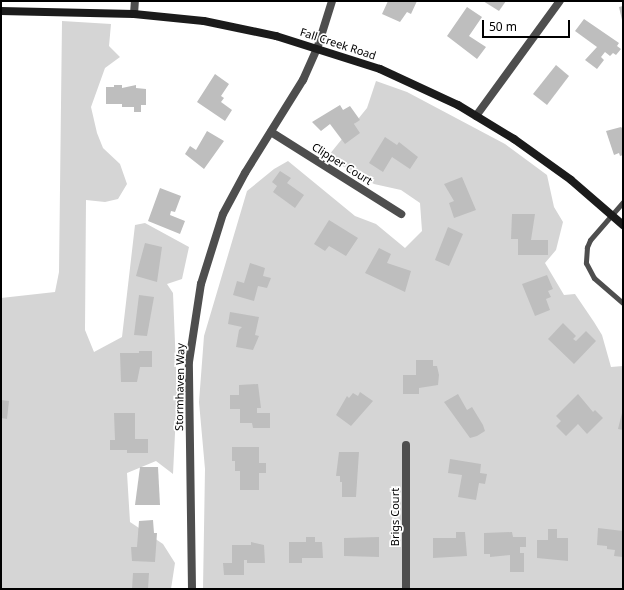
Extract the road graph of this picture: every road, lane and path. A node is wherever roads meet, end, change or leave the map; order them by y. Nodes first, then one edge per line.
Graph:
1 (135, 1) edge
2 (332, 1) edge
3 (560, 1) edge
4 (1, 11) edge
5 (134, 14) junction
6 (317, 49) junction
7 (476, 116) junction
8 (271, 132) junction
9 (623, 202) edge
10 (401, 214) dead end
11 (612, 215) junction
12 (623, 225) edge
13 (623, 303) edge
14 (406, 445) dead end
15 (192, 589) edge
16 (406, 589) edge

1 - 5 street
2 - 6 street, Stormhaven Way
3 - 7 street
4 - 5 main road, Fall Creek Road
5 - 6 main road, Fall Creek Road
6 - 7 main road, Fall Creek Road
6 - 8 street, Stormhaven Way
7 - 11 main road, Fall Creek Road
8 - 10 street, Clipper Court
8 - 15 street, Stormhaven Way
9 - 11 lane
11 - 12 main road, Fall Creek Road
11 - 13 lane
14 - 16 street, Brigs Court

